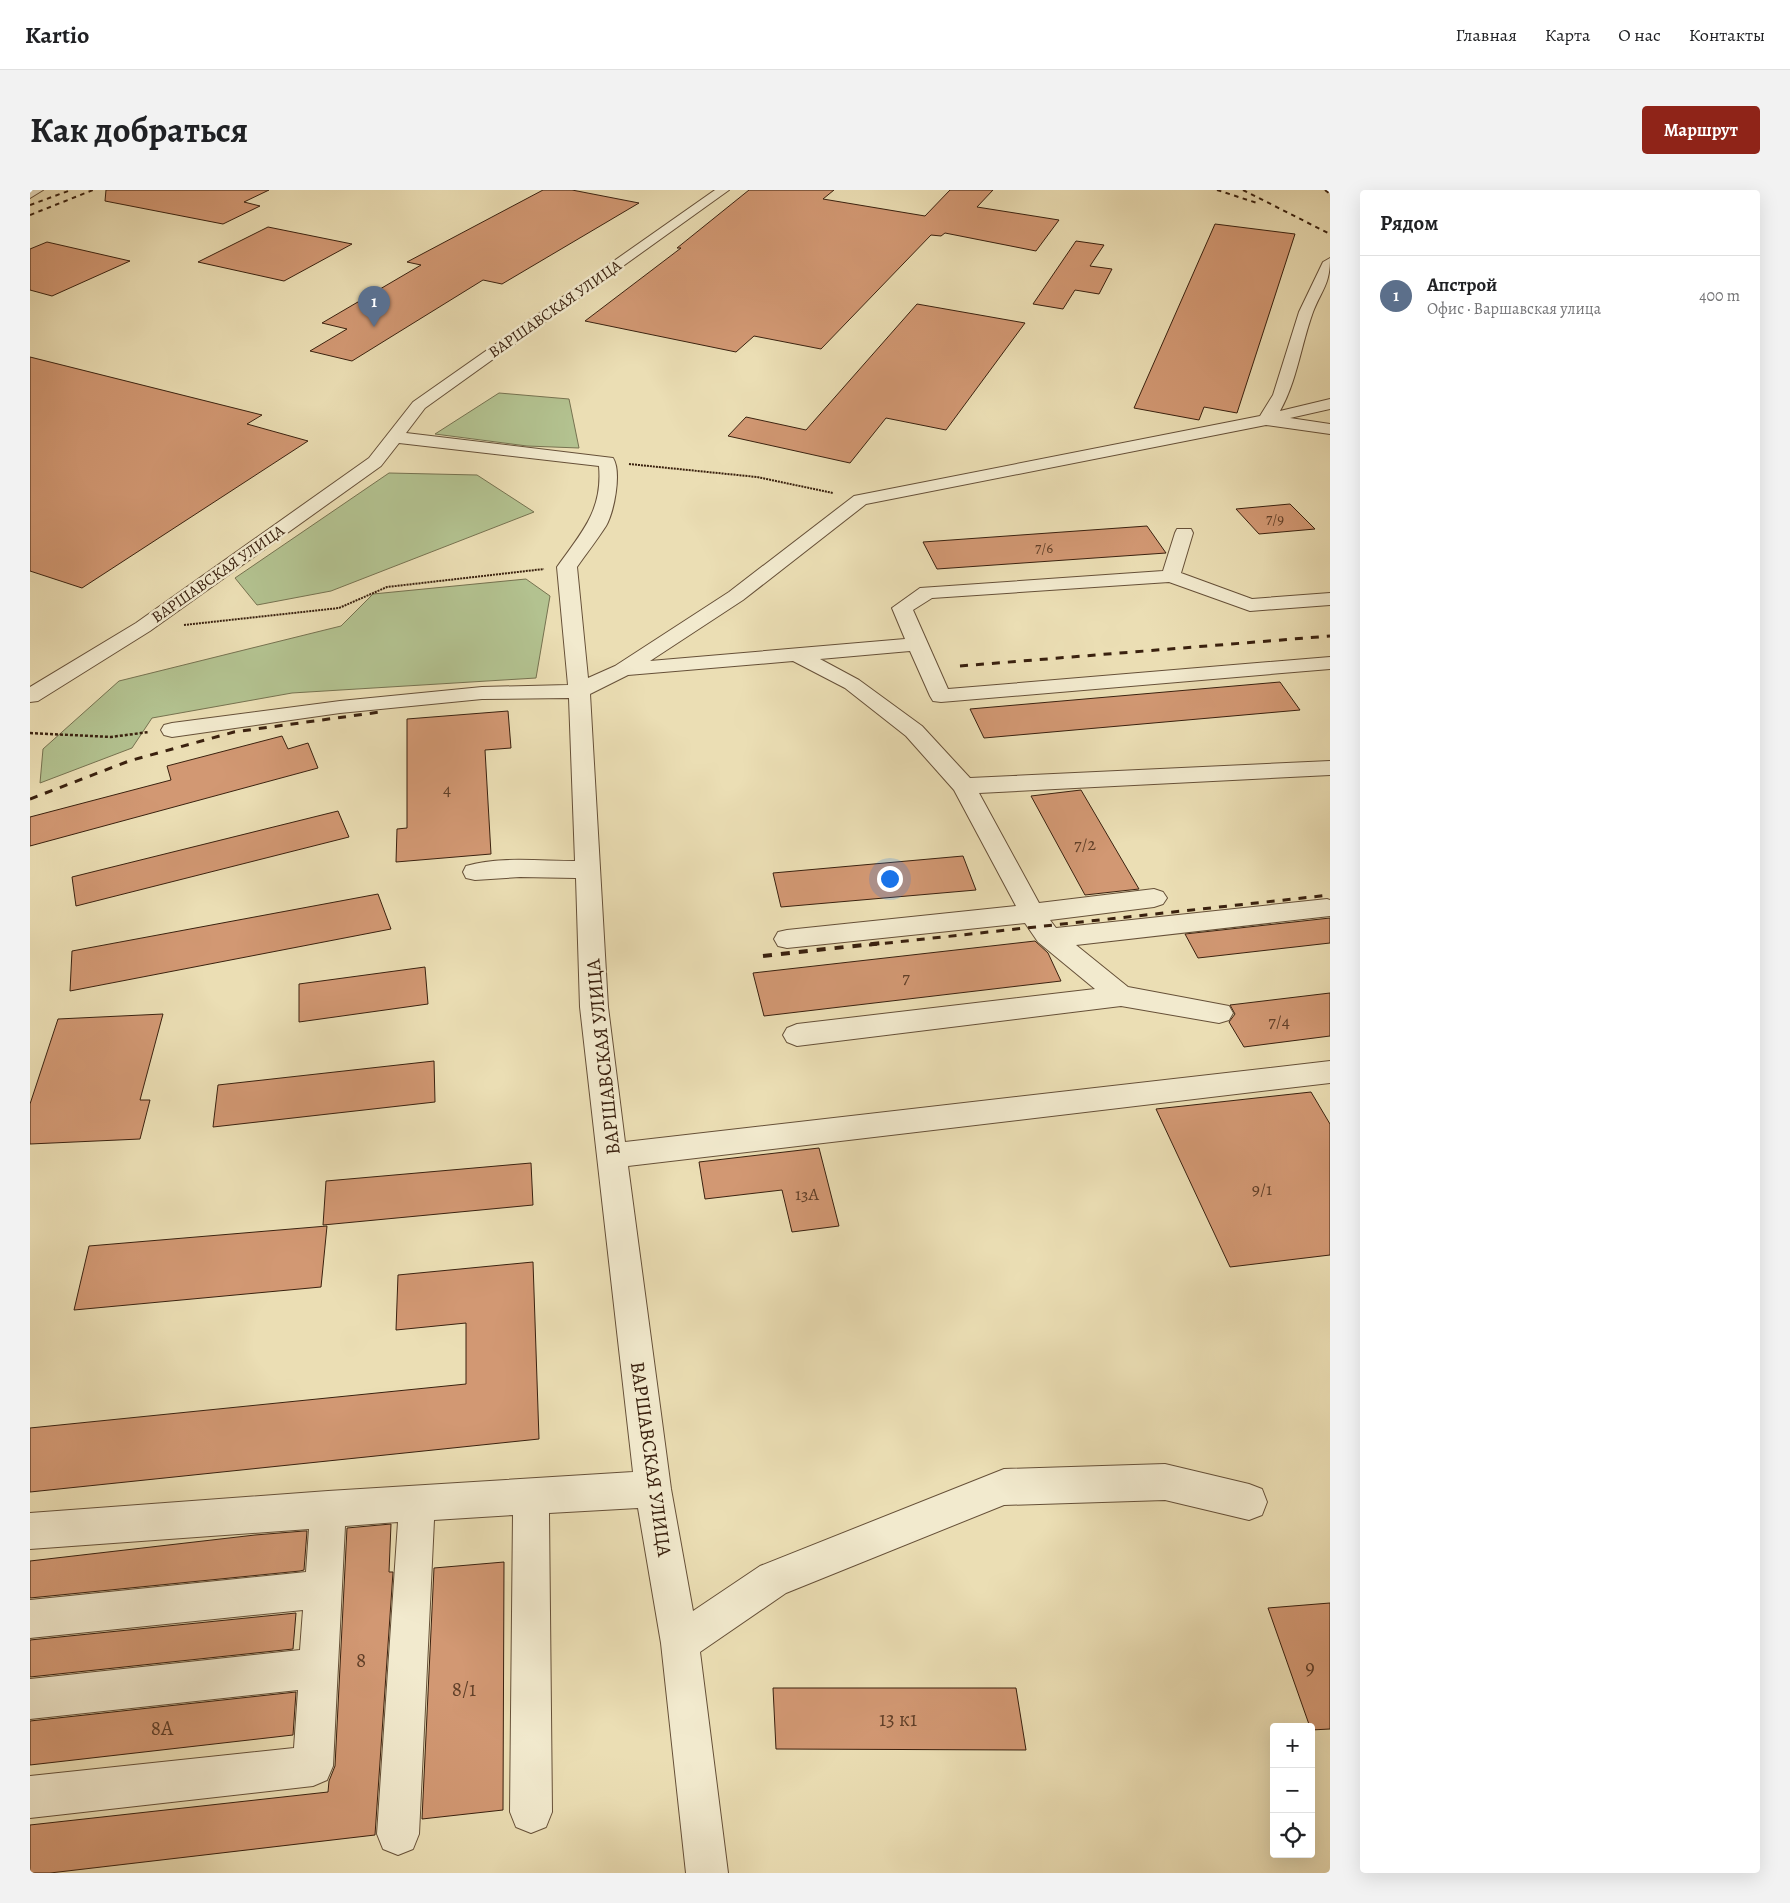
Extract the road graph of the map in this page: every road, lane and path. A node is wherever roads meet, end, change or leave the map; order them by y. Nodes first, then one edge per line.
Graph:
1 (37, 190) edge
2 (723, 190) edge
3 (30, 194) edge
4 (1330, 262) edge
5 (1330, 404) edge
6 (1266, 420) junction
7 (1330, 429) edge
8 (394, 437) junction
9 (607, 462) junction
10 (860, 500) junction
11 (1184, 533) dead end
12 (567, 567) junction
13 (1171, 576) junction
14 (1330, 598) edge
15 (144, 627) junction
16 (917, 644) junction
17 (799, 656) junction
18 (1330, 664) edge
19 (622, 670) junction
20 (579, 691) junction
21 (30, 696) edge
22 (172, 730) joint
23 (30, 733) edge
24 (1330, 768) edge
25 (964, 786) junction
26 (588, 870) junction
27 (475, 872) dead end
28 (1154, 898) dead end
29 (1327, 908) dead end
30 (1032, 912) junction
31 (1051, 938) junction
32 (787, 939) dead end
33 (1122, 996) junction
34 (1219, 1013) dead end
35 (797, 1035) dead end
36 (1330, 1072) edge
37 (612, 1156) junction
38 (653, 1489) junction
39 (530, 1497) junction
40 (1249, 1502) dead end
41 (417, 1503) junction
42 (328, 1509) junction
43 (30, 1531) edge
44 (322, 1588) junction
45 (30, 1619) edge
46 (680, 1643) junction
47 (318, 1668) junction
48 (30, 1700) edge
49 (30, 1797) edge
50 (530, 1812) dead end
51 (398, 1834) dead end
52 (707, 1873) edge

1 - 3 street
2 - 8 street, ВАРШАВСКАЯ УЛИЦА
4 - 6 street
5 - 6 street
6 - 7 street
6 - 10 street
8 - 9 street
8 - 15 street, ВАРШАВСКАЯ УЛИЦА
9 - 10 path
9 - 12 street
10 - 19 street
11 - 13 street
12 - 15 path
12 - 20 street, ВАРШАВСКАЯ УЛИЦА
13 - 14 street
13 - 16 street
15 - 21 street, ВАРШАВСКАЯ УЛИЦА
16 - 17 street
16 - 18 street
17 - 19 street
17 - 25 street
19 - 20 street
20 - 22 street
20 - 26 street, ВАРШАВСКАЯ УЛИЦА
22 - 23 path
24 - 25 street
25 - 30 street
26 - 27 street
26 - 37 street, ВАРШАВСКАЯ УЛИЦА
28 - 30 street
29 - 31 street
30 - 31 street
30 - 32 street
31 - 33 street
33 - 34 street
33 - 35 street
36 - 37 street
37 - 38 street, ВАРШАВСКАЯ УЛИЦА
38 - 39 street
38 - 46 street, ВАРШАВСКАЯ УЛИЦА
39 - 41 street
39 - 50 street
40 - 46 street
41 - 42 street
41 - 51 street
42 - 43 street
42 - 44 street
44 - 45 street
44 - 47 street
46 - 52 street, ВАРШАВСКАЯ УЛИЦА
47 - 48 street
47 - 49 street

